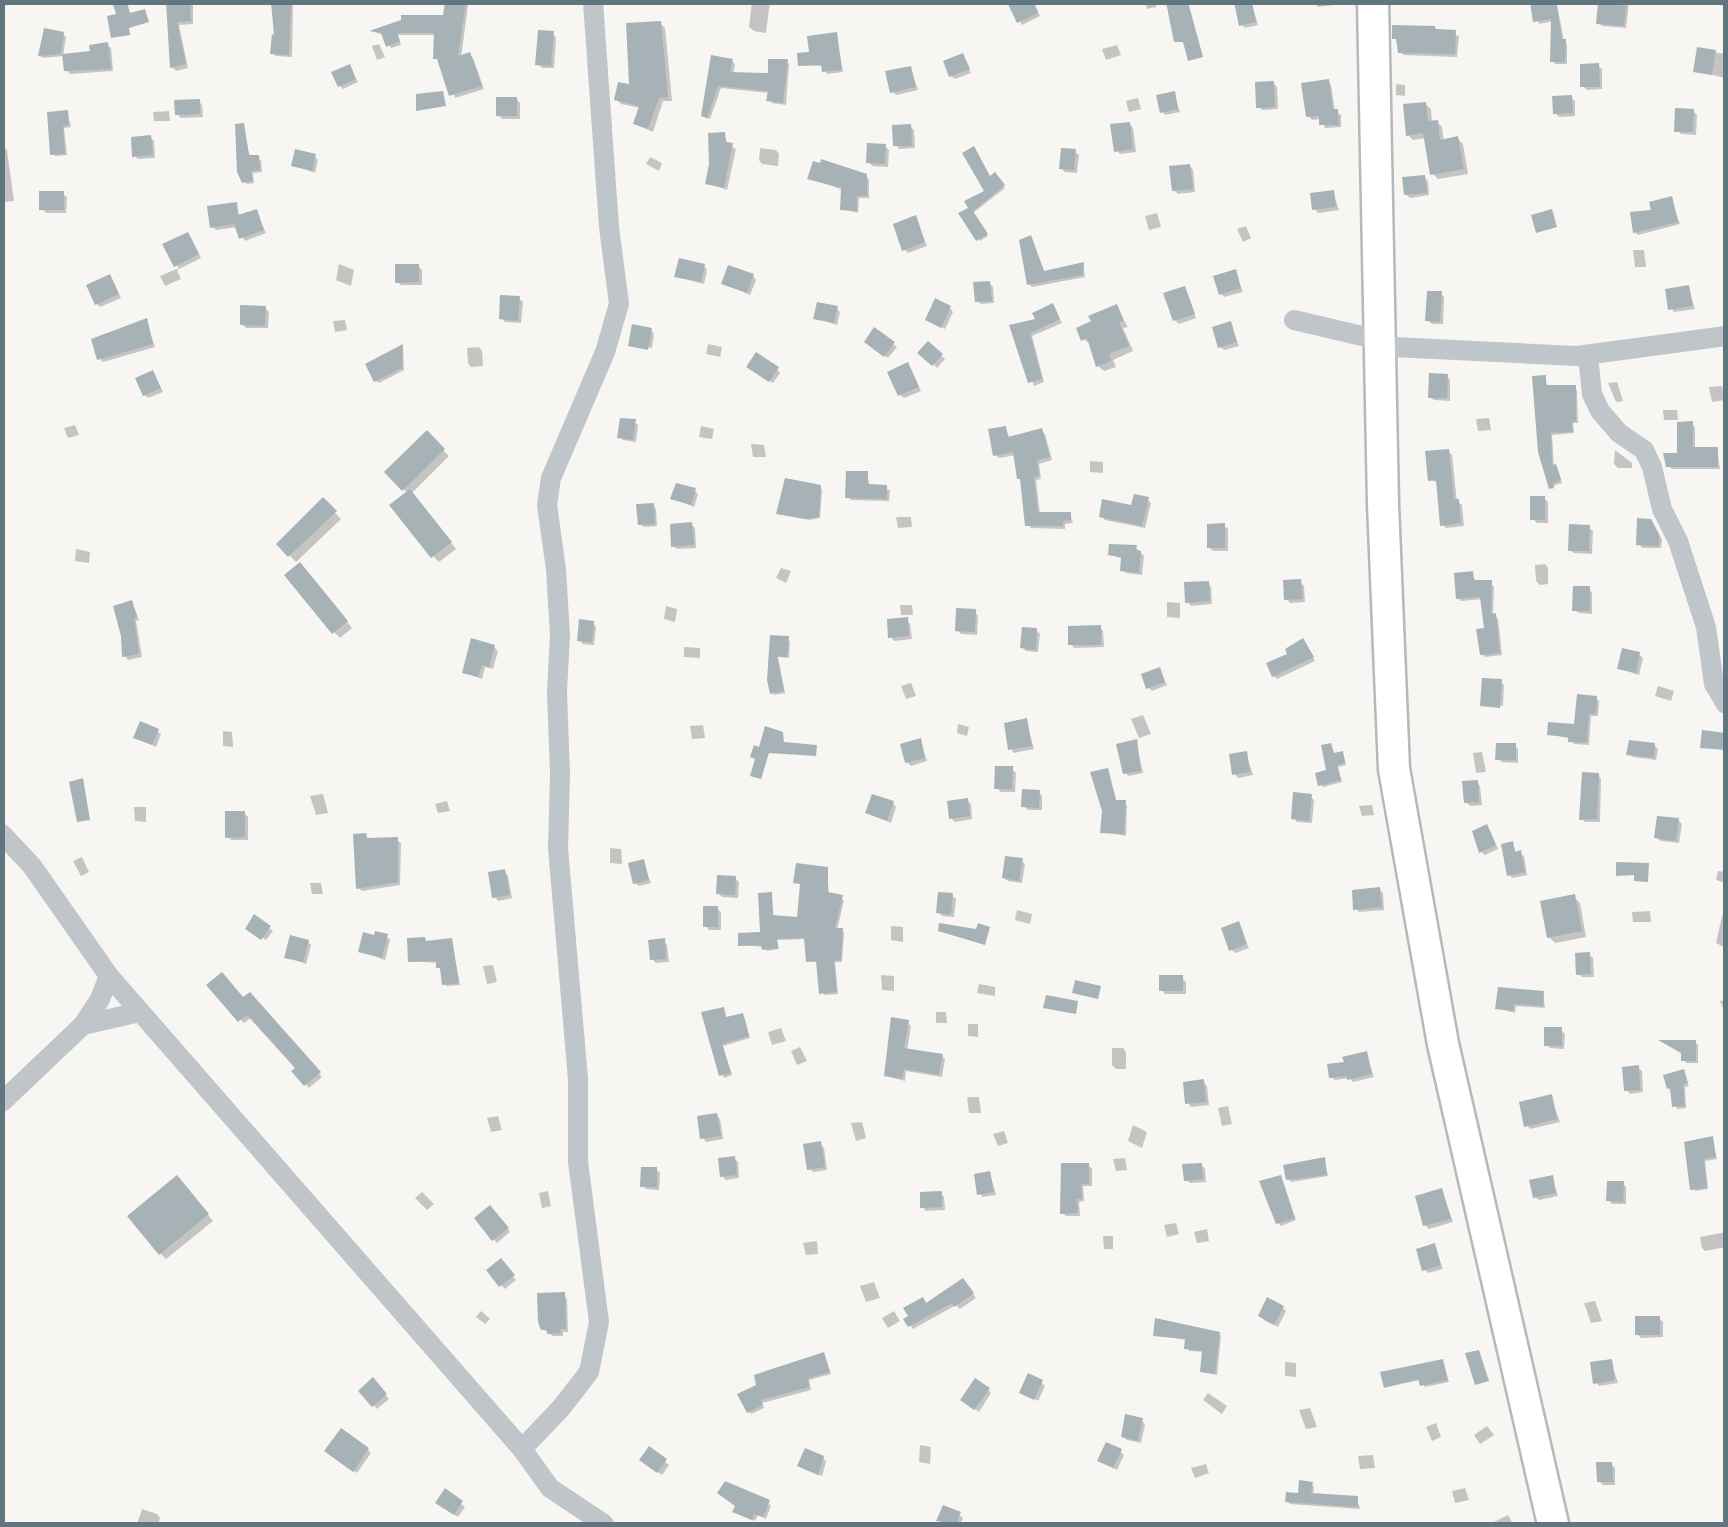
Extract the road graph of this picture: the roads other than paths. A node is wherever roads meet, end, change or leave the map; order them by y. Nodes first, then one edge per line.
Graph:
1 (593, 2) edge
2 (1373, 2) edge
3 (1294, 320) dead end
4 (1726, 336) edge
5 (1379, 340) junction
6 (1588, 355) junction
7 (1726, 704) edge
8 (2, 834) edge
9 (108, 976) junction
10 (140, 1012) junction
11 (84, 1025) junction
12 (2, 1102) edge
13 (522, 1448) junction
14 (595, 1522) edge
15 (1554, 1524) edge

1 - 13 street
2 - 5 main road
3 - 5 street
4 - 6 street
5 - 6 street
5 - 15 main road
6 - 7 street
8 - 9 street
9 - 10 street
9 - 11 street
10 - 11 street
10 - 13 street
11 - 12 street
13 - 14 street

